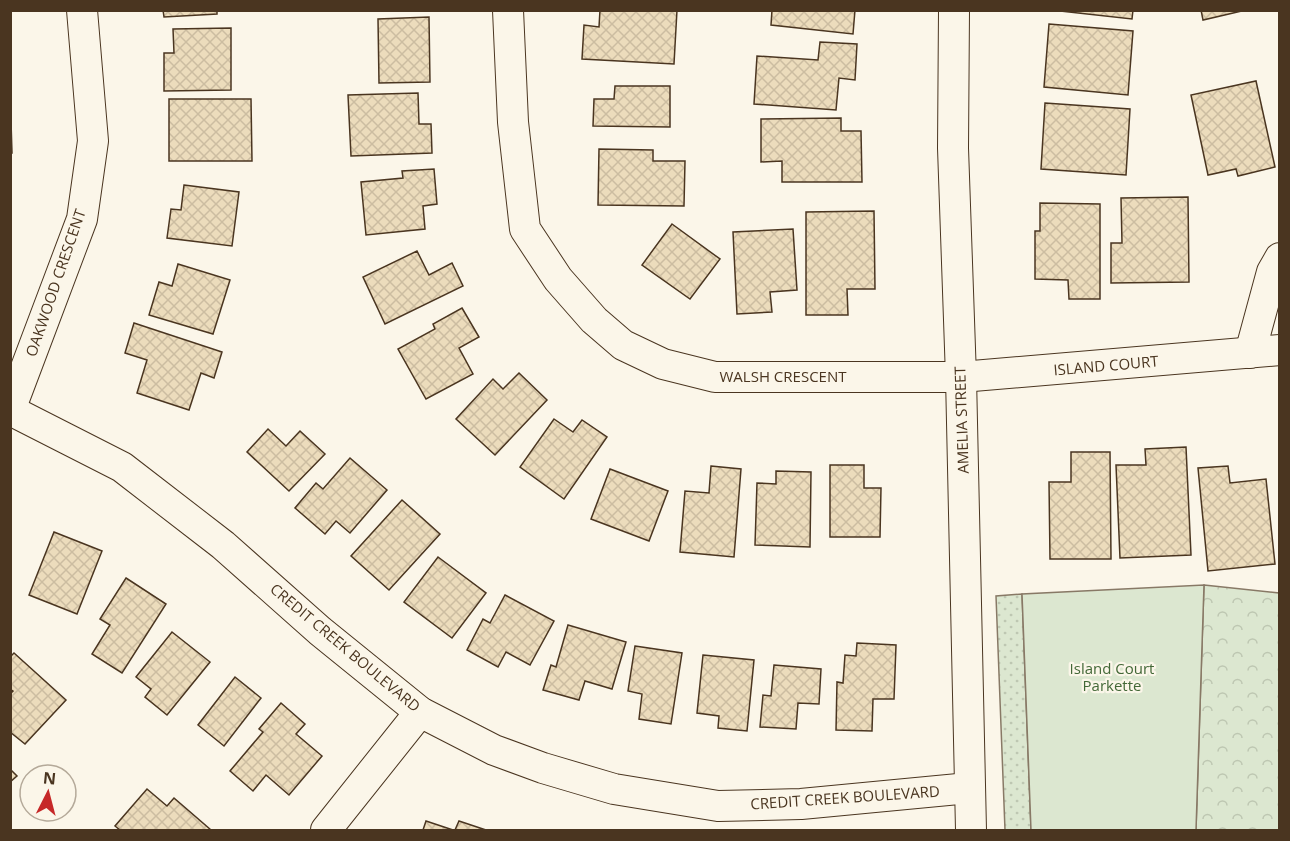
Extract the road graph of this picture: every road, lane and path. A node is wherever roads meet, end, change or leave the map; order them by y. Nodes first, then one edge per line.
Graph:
1 (82, 10) edge
2 (508, 10) edge
3 (954, 10) edge
4 (1280, 258) edge
5 (1265, 352) edge
6 (961, 377) junction
7 (10, 410) edge
8 (420, 712) junction
9 (969, 789) junction
10 (716, 818) edge
11 (326, 831) edge
12 (971, 831) edge

1 - 7 street, OAKWOOD CRESCENT
2 - 6 street, WALSH CRESCENT
3 - 6 street, AMELIA STREET
4 - 5 street, ISLAND COURT
5 - 6 street, ISLAND COURT
6 - 9 street, AMELIA STREET
7 - 8 street, CREDIT CREEK BOULEVARD
8 - 10 street, CREDIT CREEK BOULEVARD
8 - 11 street
9 - 10 street, CREDIT CREEK BOULEVARD
9 - 12 street, AMELIA STREET

